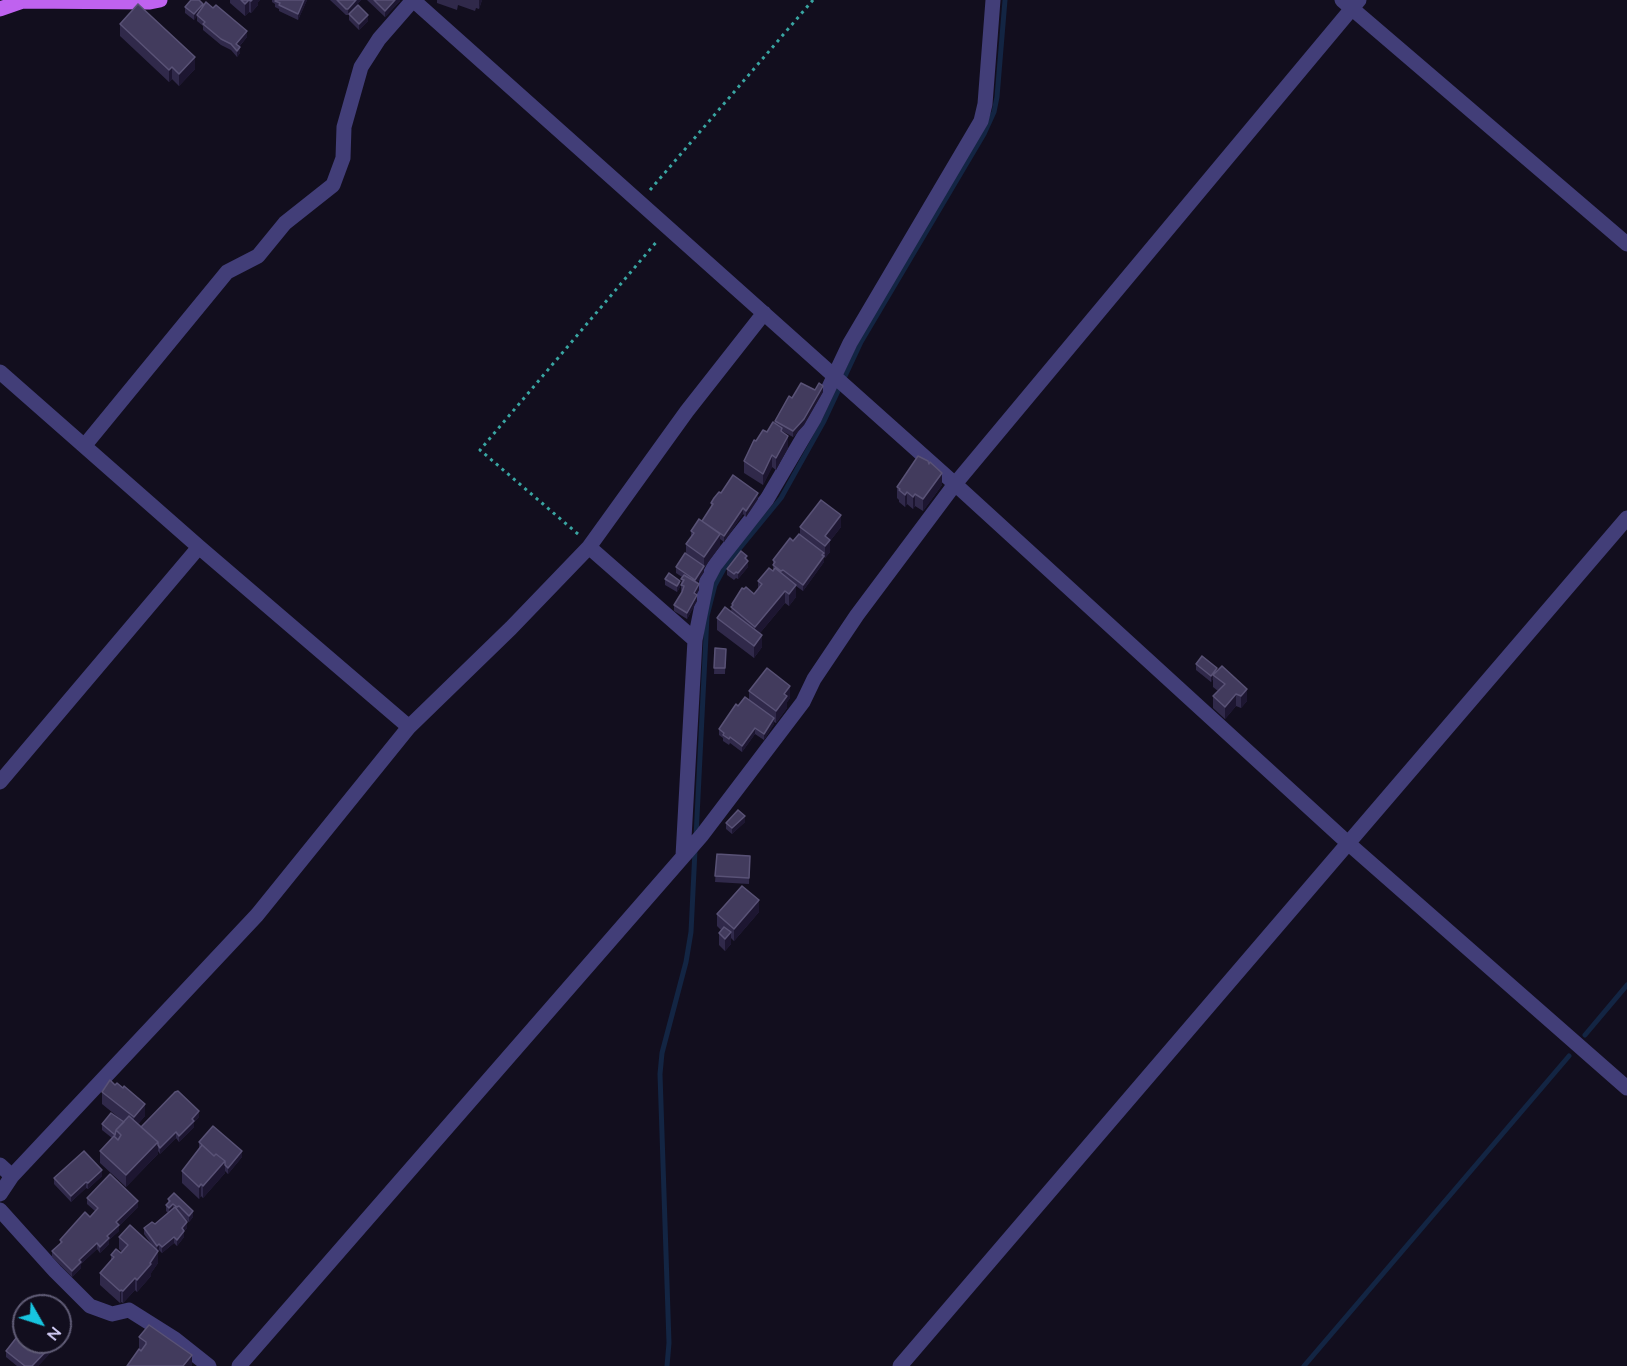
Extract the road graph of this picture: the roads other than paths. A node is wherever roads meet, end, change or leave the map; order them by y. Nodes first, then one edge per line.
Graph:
1 (160, 0) edge
2 (413, 0) edge
3 (993, 0) edge
4 (1351, 3) edge
5 (0, 9) edge
6 (1627, 244) edge
7 (764, 313) junction
8 (0, 372) edge
9 (840, 381) junction
10 (85, 445) junction
11 (955, 484) junction
12 (1627, 518) edge
13 (199, 547) junction
14 (589, 547) junction
15 (695, 640) junction
16 (409, 728) junction
17 (0, 782) edge
18 (1349, 844) junction
19 (686, 852) junction
20 (1627, 1088) edge
21 (0, 1165) edge
22 (12, 1176) junction
23 (0, 1194) edge
24 (0, 1210) edge
25 (209, 1366) edge
26 (239, 1366) edge
27 (900, 1366) edge

1 - 5 main road
2 - 7 street
2 - 10 street
3 - 9 street
4 - 6 street
4 - 11 street
7 - 9 street
7 - 14 street
8 - 10 street
9 - 11 street
9 - 15 street
10 - 13 street
11 - 18 street
11 - 19 street
12 - 18 street
13 - 16 street
13 - 17 street
14 - 15 street
14 - 16 street
15 - 19 street
16 - 22 street
18 - 20 street
18 - 27 street
19 - 26 street
21 - 22 street
22 - 23 street
24 - 25 street

